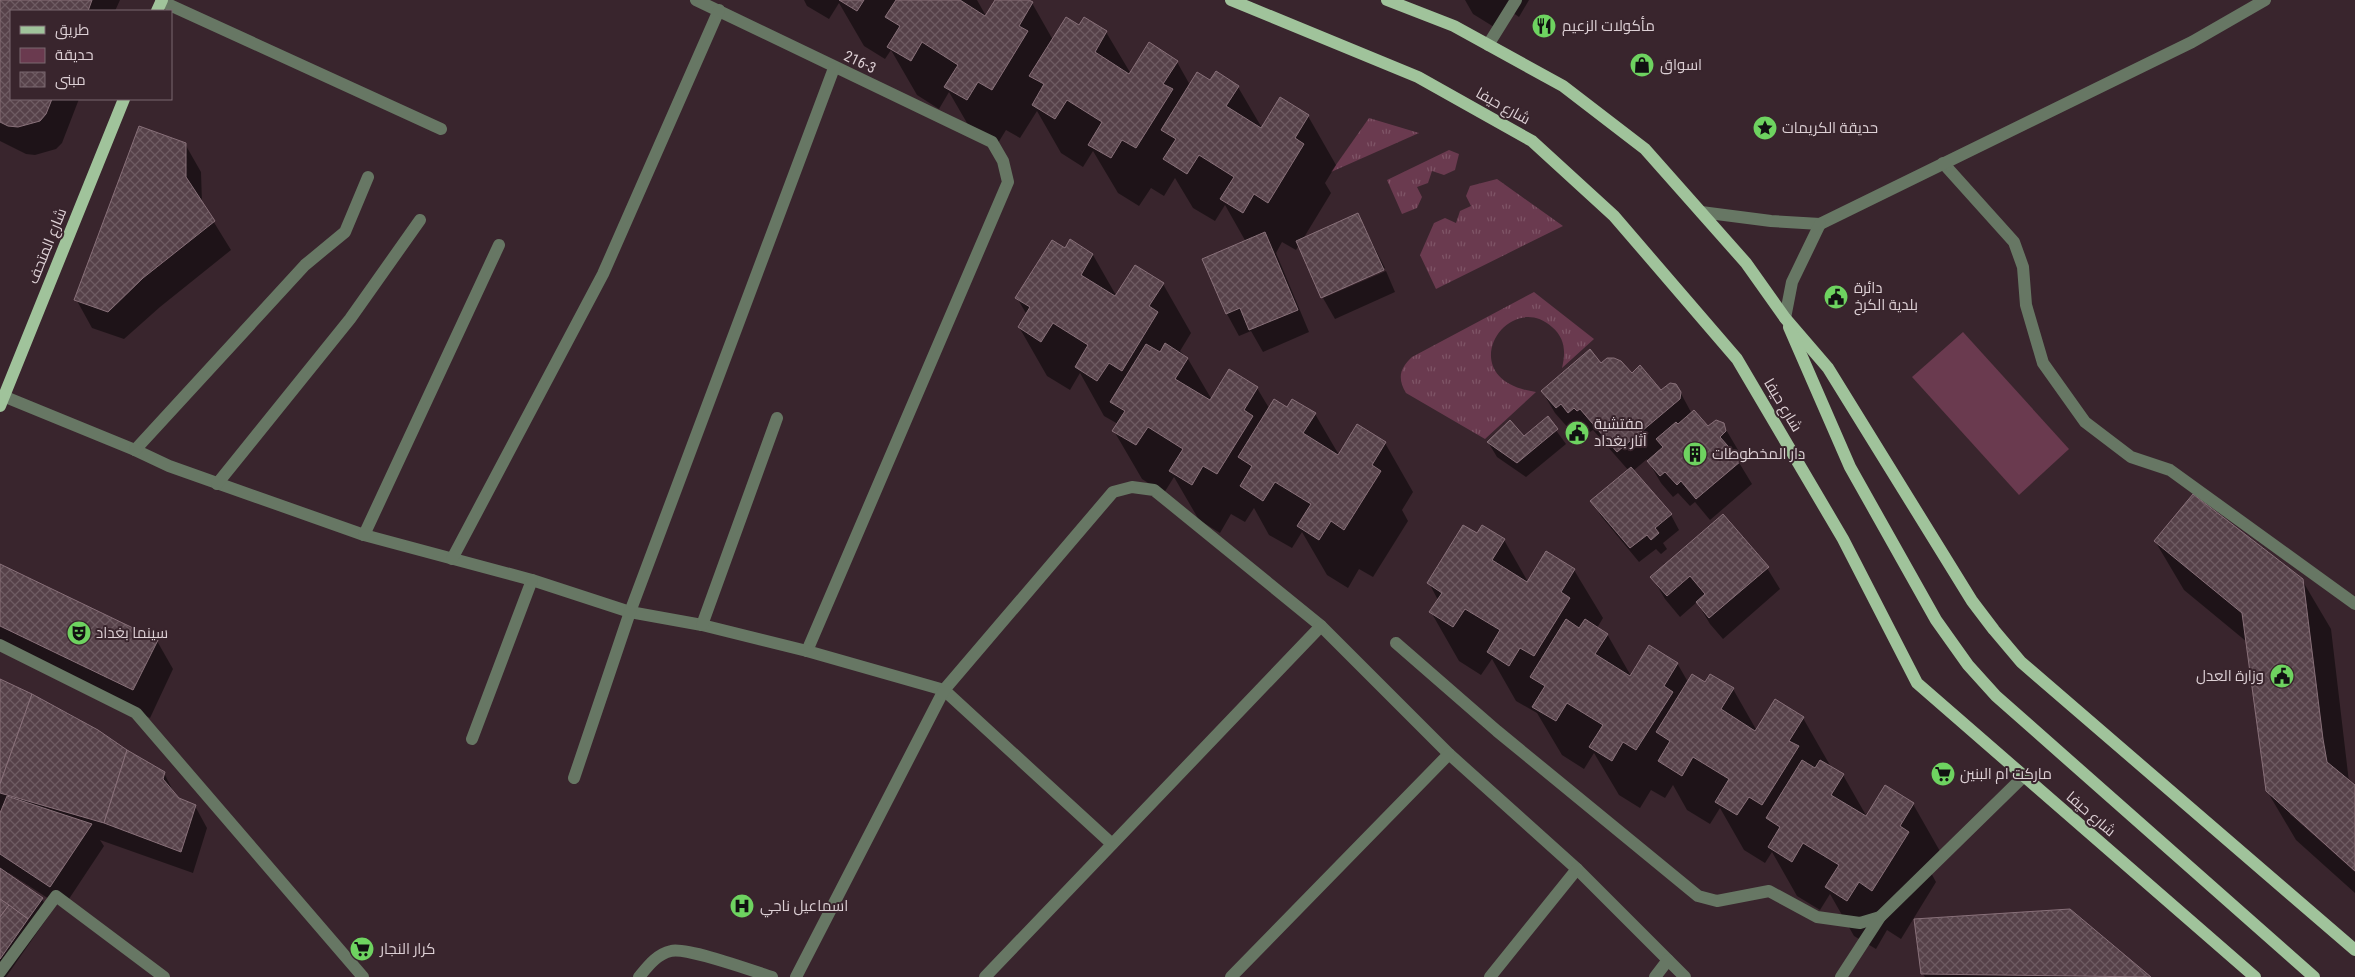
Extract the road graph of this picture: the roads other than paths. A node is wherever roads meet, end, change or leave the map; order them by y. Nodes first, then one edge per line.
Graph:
1 (696, 0) edge
2 (1231, 0) edge
3 (1387, 0) edge
4 (1516, 0) edge
5 (2265, 0) edge
6 (160, 4) edge
7 (719, 10) junction
8 (1488, 45) junction
9 (834, 68) junction
10 (124, 100) edge
11 (441, 129) dead end
12 (1944, 163) junction
13 (368, 177) dead end
14 (1701, 212) junction
15 (420, 220) dead end
16 (1820, 224) junction
17 (499, 245) dead end
18 (1785, 318) junction
19 (1, 401) edge
20 (777, 418) dead end
21 (135, 450) junction
22 (217, 484) junction
23 (364, 535) junction
24 (452, 559) junction
25 (532, 580) junction
26 (2355, 604) edge
27 (630, 612) junction
28 (702, 625) junction
29 (1320, 626) junction
30 (1396, 643) dead end
31 (0, 644) edge
32 (806, 651) junction
33 (944, 690) junction
34 (472, 739) dead end
35 (1449, 754) junction
36 (2023, 777) junction
37 (574, 778) dead end
38 (1112, 844) junction
39 (1577, 869) junction
40 (1880, 917) junction
41 (2355, 950) edge
42 (1668, 960) junction
43 (0, 972) edge
44 (164, 977) edge
45 (363, 977) edge
46 (639, 977) edge
47 (772, 977) edge
48 (796, 977) edge
49 (986, 977) edge
50 (1231, 977) edge
51 (1490, 977) edge
52 (1655, 977) edge
53 (1685, 977) edge
54 (1841, 977) edge
55 (2254, 977) edge
56 (2314, 977) edge

1 - 7 street, 216-3
2 - 36 main road, شارع حيفا
3 - 8 main road
4 - 8 street
5 - 12 street
6 - 11 street
7 - 9 street, 216-3
7 - 24 street
8 - 14 main road
9 - 27 street
9 - 32 street, 216-3
10 - 19 main road, شارع المتحف
12 - 16 street
12 - 26 street
13 - 21 street
14 - 16 street
14 - 18 main road
15 - 22 street
16 - 18 street
17 - 23 street
18 - 41 main road
18 - 56 main road
19 - 21 street
20 - 28 street
21 - 22 street
22 - 23 street
23 - 24 street
24 - 25 street
25 - 27 street
25 - 34 street
27 - 28 street
27 - 37 street
28 - 32 street
29 - 33 street
29 - 35 street
29 - 38 street
30 - 40 street
31 - 45 street
32 - 33 street
33 - 38 street
33 - 48 street
35 - 39 street
35 - 50 street
36 - 40 street
36 - 55 main road, شارع حيفا
38 - 49 street
39 - 42 street
39 - 51 street
40 - 54 street
42 - 52 street
42 - 53 street
43 - 44 street
46 - 47 street

